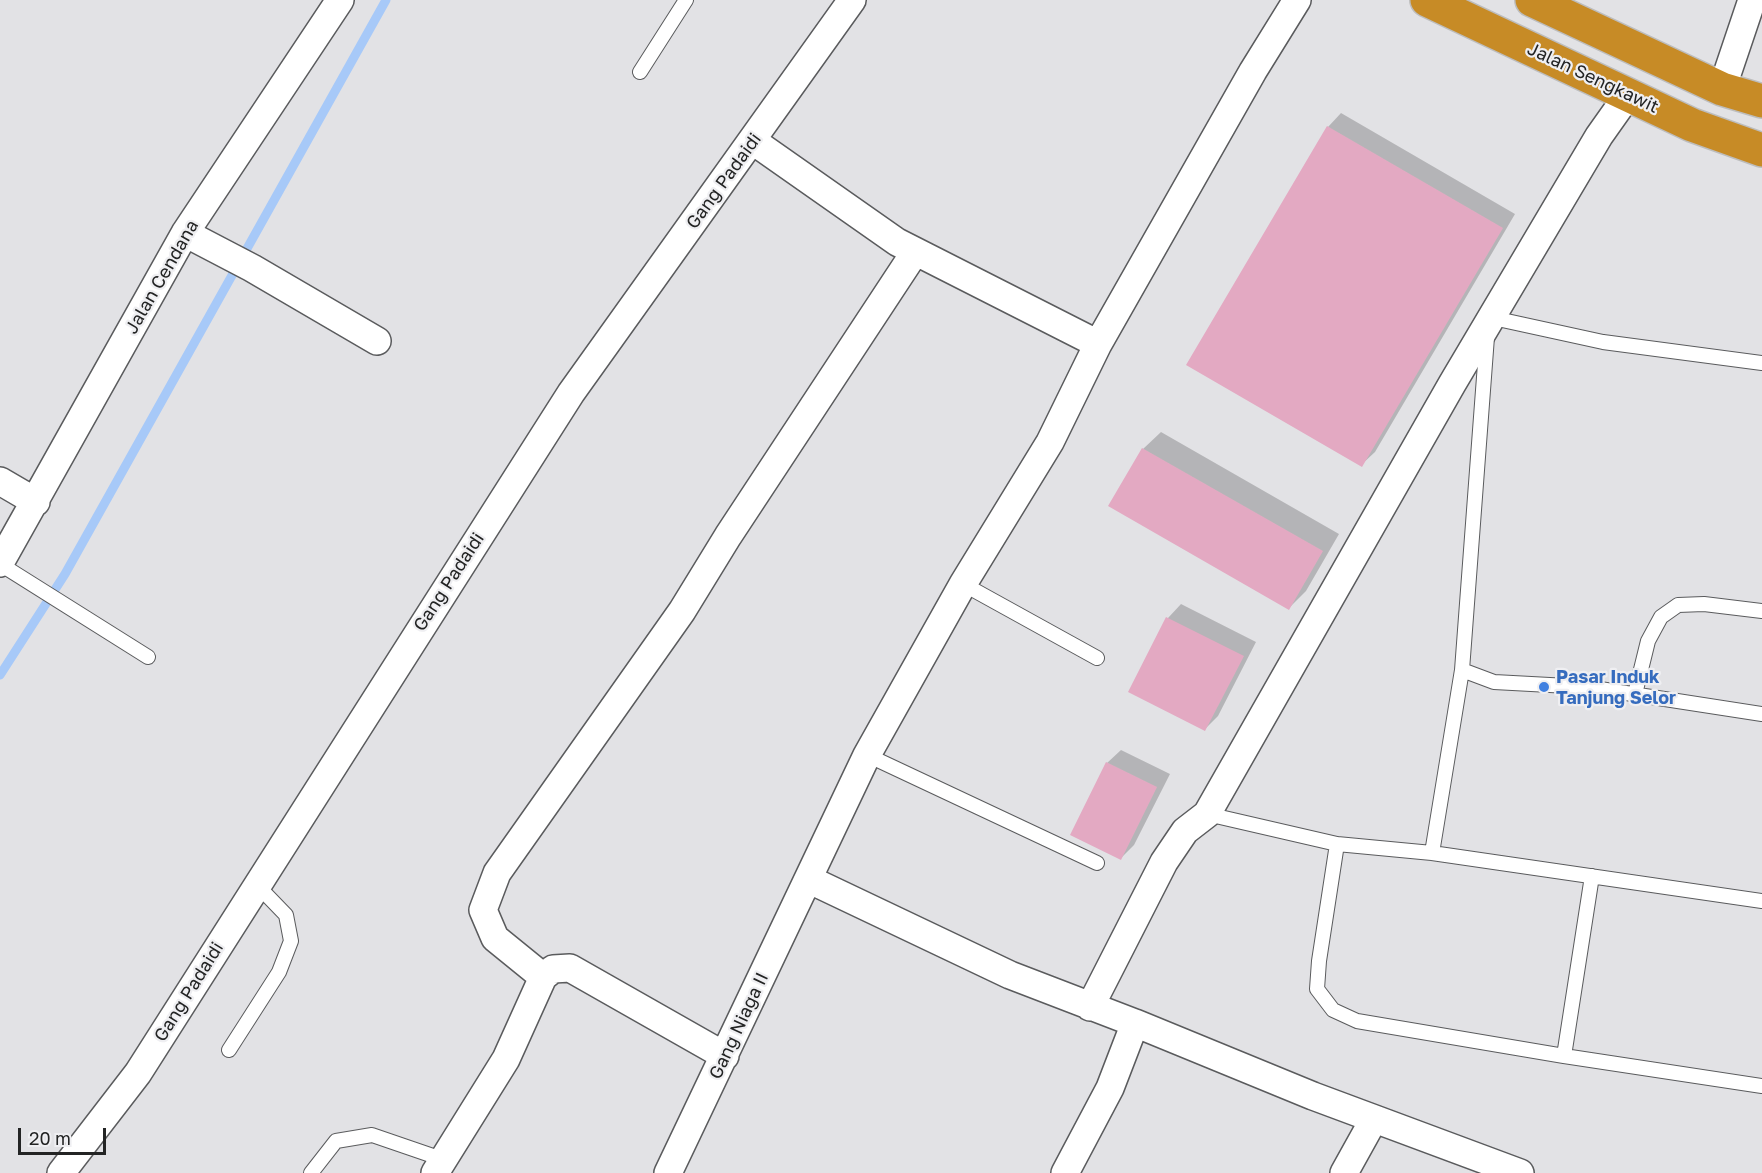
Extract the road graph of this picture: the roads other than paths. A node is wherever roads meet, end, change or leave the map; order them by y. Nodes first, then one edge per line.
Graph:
1 (340, 0) edge
2 (686, 0) edge
3 (852, 0) edge
4 (1297, 0) edge
5 (1427, 0) edge
6 (1532, 0) edge
7 (1752, 0) edge
8 (640, 72) dead end
9 (1722, 89) junction
10 (1628, 95) junction
11 (1762, 101) edge
12 (753, 141) junction
13 (1762, 150) edge
14 (186, 233) junction
15 (915, 252) junction
16 (1490, 323) junction
17 (377, 341) dead end
18 (1098, 344) junction
19 (1762, 363) edge
20 (0, 481) edge
21 (36, 502) junction
22 (0, 563) edge
23 (963, 584) junction
24 (1762, 611) edge
25 (148, 657) dead end
26 (1097, 658) dead end
27 (1462, 670) junction
28 (1635, 694) junction
29 (1762, 714) edge
30 (867, 755) junction
31 (1207, 814) junction
32 (1337, 844) junction
33 (1432, 853) junction
34 (1097, 863) dead end
35 (1592, 876) junction
36 (808, 879) junction
37 (257, 885) junction
38 (1762, 901) edge
39 (543, 977) junction
40 (1090, 1007) junction
41 (1135, 1023) junction
42 (229, 1050) dead end
43 (725, 1056) junction
44 (1564, 1056) junction
45 (1762, 1086) edge
46 (1374, 1119) junction
47 (439, 1166) edge
48 (1514, 1172) edge
49 (61, 1173) edge
50 (311, 1173) edge
51 (668, 1173) edge
52 (1065, 1173) edge
53 (1344, 1173) edge

1 - 14 street, Jalan Cendana
2 - 8 lane
3 - 12 street, Gang Padaidi
4 - 18 street, Gang Niaga II
5 - 10 highway, Jalan Sengkawit
6 - 9 highway
7 - 9 street
9 - 11 highway
10 - 13 highway, Jalan Sengkawit
10 - 16 street
12 - 15 street
12 - 37 street, Gang Padaidi
14 - 17 street
14 - 21 street, Jalan Cendana
15 - 18 street
15 - 39 street
16 - 19 lane
16 - 27 lane
16 - 31 street
18 - 23 street, Gang Niaga II
20 - 21 street
21 - 22 street, Jalan Cendana
22 - 25 lane
23 - 26 lane
23 - 30 street, Gang Niaga II
24 - 28 lane
27 - 28 lane
27 - 33 lane
28 - 29 lane
30 - 34 lane
30 - 36 street, Gang Niaga II
31 - 32 lane
31 - 40 street
32 - 33 lane
32 - 44 lane
33 - 35 lane
35 - 38 lane
35 - 44 lane
36 - 40 street
36 - 43 street, Gang Niaga II
37 - 42 lane
37 - 49 street, Gang Padaidi
39 - 43 street
39 - 47 street
40 - 41 street
41 - 46 street
41 - 52 street
43 - 51 street, Gang Niaga II
44 - 45 lane
46 - 48 street
46 - 53 street
47 - 50 lane

